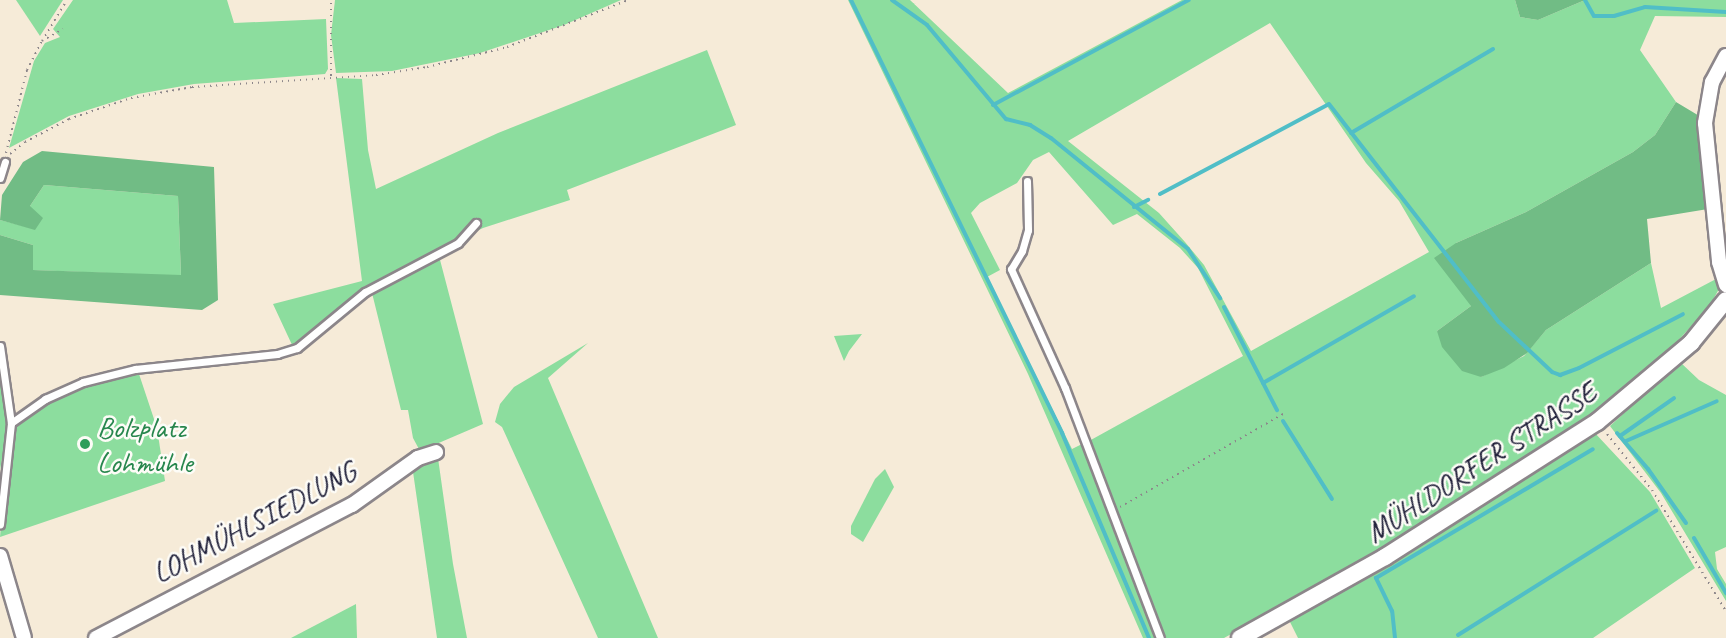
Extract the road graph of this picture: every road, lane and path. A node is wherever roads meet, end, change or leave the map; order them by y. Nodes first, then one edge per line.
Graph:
1 (67, 0) edge
2 (332, 0) edge
3 (628, 0) edge
4 (63, 29) dead end
5 (42, 41) junction
6 (1726, 56) edge
7 (331, 76) junction
8 (5, 162) junction
9 (0, 178) edge
10 (1027, 181) dead end
11 (476, 223) dead end
12 (1726, 285) edge
13 (1726, 300) edge
14 (0, 346) edge
15 (1284, 414) dead end
16 (1598, 422) junction
17 (11, 423) junction
18 (436, 452) dead end
19 (1110, 513) junction
20 (0, 524) edge
21 (0, 556) edge
22 (1726, 611) edge
23 (22, 636) edge
24 (96, 638) edge
25 (1160, 638) edge
26 (1239, 638) edge

1 - 5 path
2 - 7 path
3 - 7 path
4 - 5 path
5 - 8 path
6 - 12 street
7 - 8 path
8 - 9 lane
10 - 19 lane
11 - 17 lane
13 - 16 street, MÜHLDORFER STRASSE
14 - 17 lane
15 - 19 path
16 - 22 path
16 - 26 street, MÜHLDORFER STRASSE
17 - 20 lane
18 - 24 street, LOHMÜHLSIEDLUNG
19 - 25 lane
21 - 23 street

